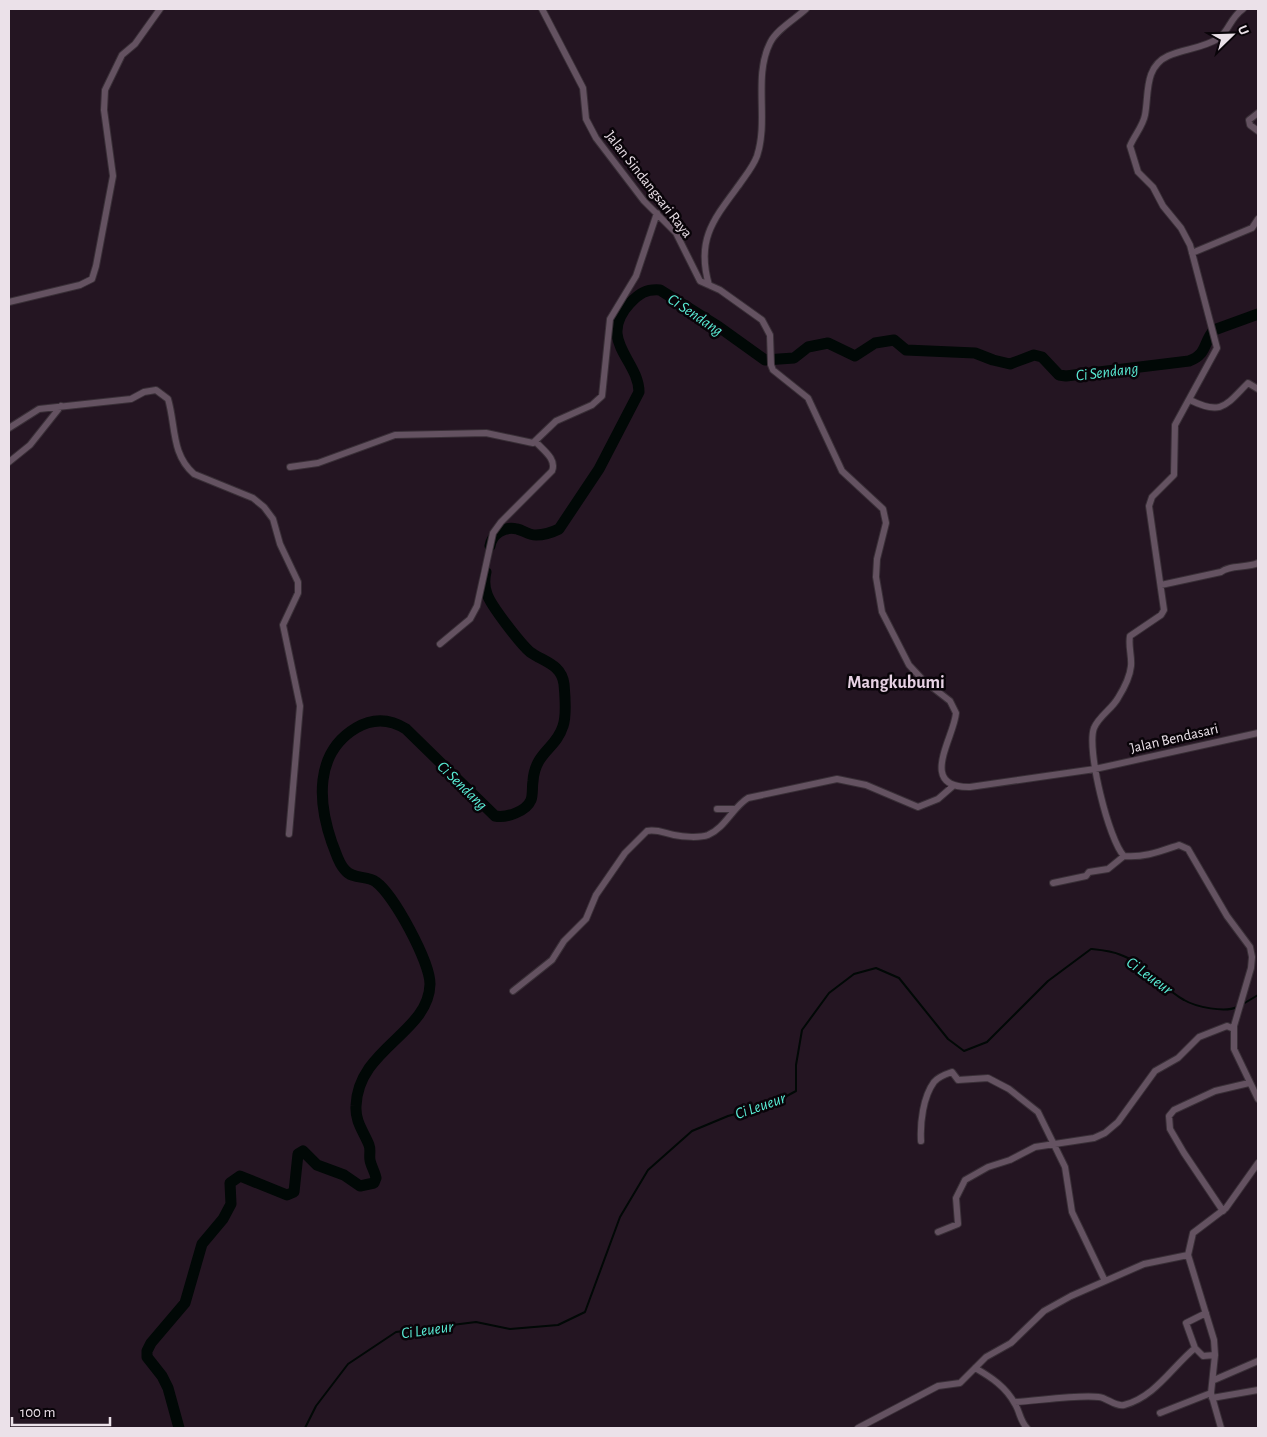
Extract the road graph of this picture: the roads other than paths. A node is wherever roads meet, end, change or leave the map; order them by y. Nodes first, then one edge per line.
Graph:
1 (160, 9) edge
2 (542, 9) edge
3 (806, 9) edge
4 (1243, 9) edge
5 (1258, 113) edge
6 (1258, 131) edge
7 (657, 213) junction
8 (1258, 219) edge
9 (1192, 253) junction
10 (709, 285) junction
11 (9, 302) edge
12 (1258, 389) edge
13 (1190, 400) junction
14 (61, 406) junction
15 (9, 428) edge
16 (536, 442) junction
17 (9, 462) edge
18 (290, 467) dead end
19 (1258, 564) edge
20 (1161, 585) junction
21 (440, 644) dead end
22 (1258, 733) edge
23 (1095, 769) junction
24 (953, 786) junction
25 (718, 808) dead end
26 (734, 809) junction
27 (289, 834) dead end
28 (1124, 856) junction
29 (1053, 883) dead end
30 (513, 991) dead end
31 (1234, 1028) junction
32 (1249, 1083) junction
33 (1257, 1096) edge
34 (921, 1141) dead end
35 (1053, 1143) junction
36 (1258, 1164) edge
37 (1223, 1211) junction
38 (938, 1232) dead end
39 (1188, 1255) junction
40 (1105, 1281) junction
41 (1206, 1313) junction
42 (1195, 1348) junction
43 (1215, 1355) junction
44 (1258, 1362) edge
45 (974, 1368) junction
46 (1214, 1380) junction
47 (1258, 1390) edge
48 (1212, 1395) junction
49 (1015, 1402) junction
50 (1160, 1412) dead end
51 (858, 1428) edge
52 (1027, 1428) edge
53 (1221, 1428) edge

1 - 11 street
2 - 7 street, Jalan Sindangsari Raya
3 - 10 street
4 - 9 street
5 - 6 street
7 - 10 street, Jalan Sindangsari Raya
7 - 16 street
8 - 9 street
9 - 13 street
10 - 24 street, Jalan Sindangsari Raya
12 - 13 street
13 - 20 street
14 - 15 street
14 - 17 street
14 - 27 street
16 - 18 street
16 - 21 street
19 - 20 street
20 - 23 street
22 - 23 street, Jalan Bendasari
23 - 24 street
23 - 28 street
24 - 26 street
25 - 26 street
26 - 30 street
28 - 29 street
28 - 31 street
31 - 32 street
31 - 35 street
32 - 33 street
32 - 37 street
34 - 35 street
35 - 38 street
35 - 40 street
36 - 37 street
37 - 39 street
39 - 40 street
39 - 41 street
40 - 45 street
41 - 42 street
41 - 43 street
42 - 43 street
42 - 49 street
43 - 46 street
44 - 46 street
45 - 49 street
45 - 51 street
46 - 48 street
47 - 48 street
48 - 50 street
48 - 53 street
49 - 52 street

